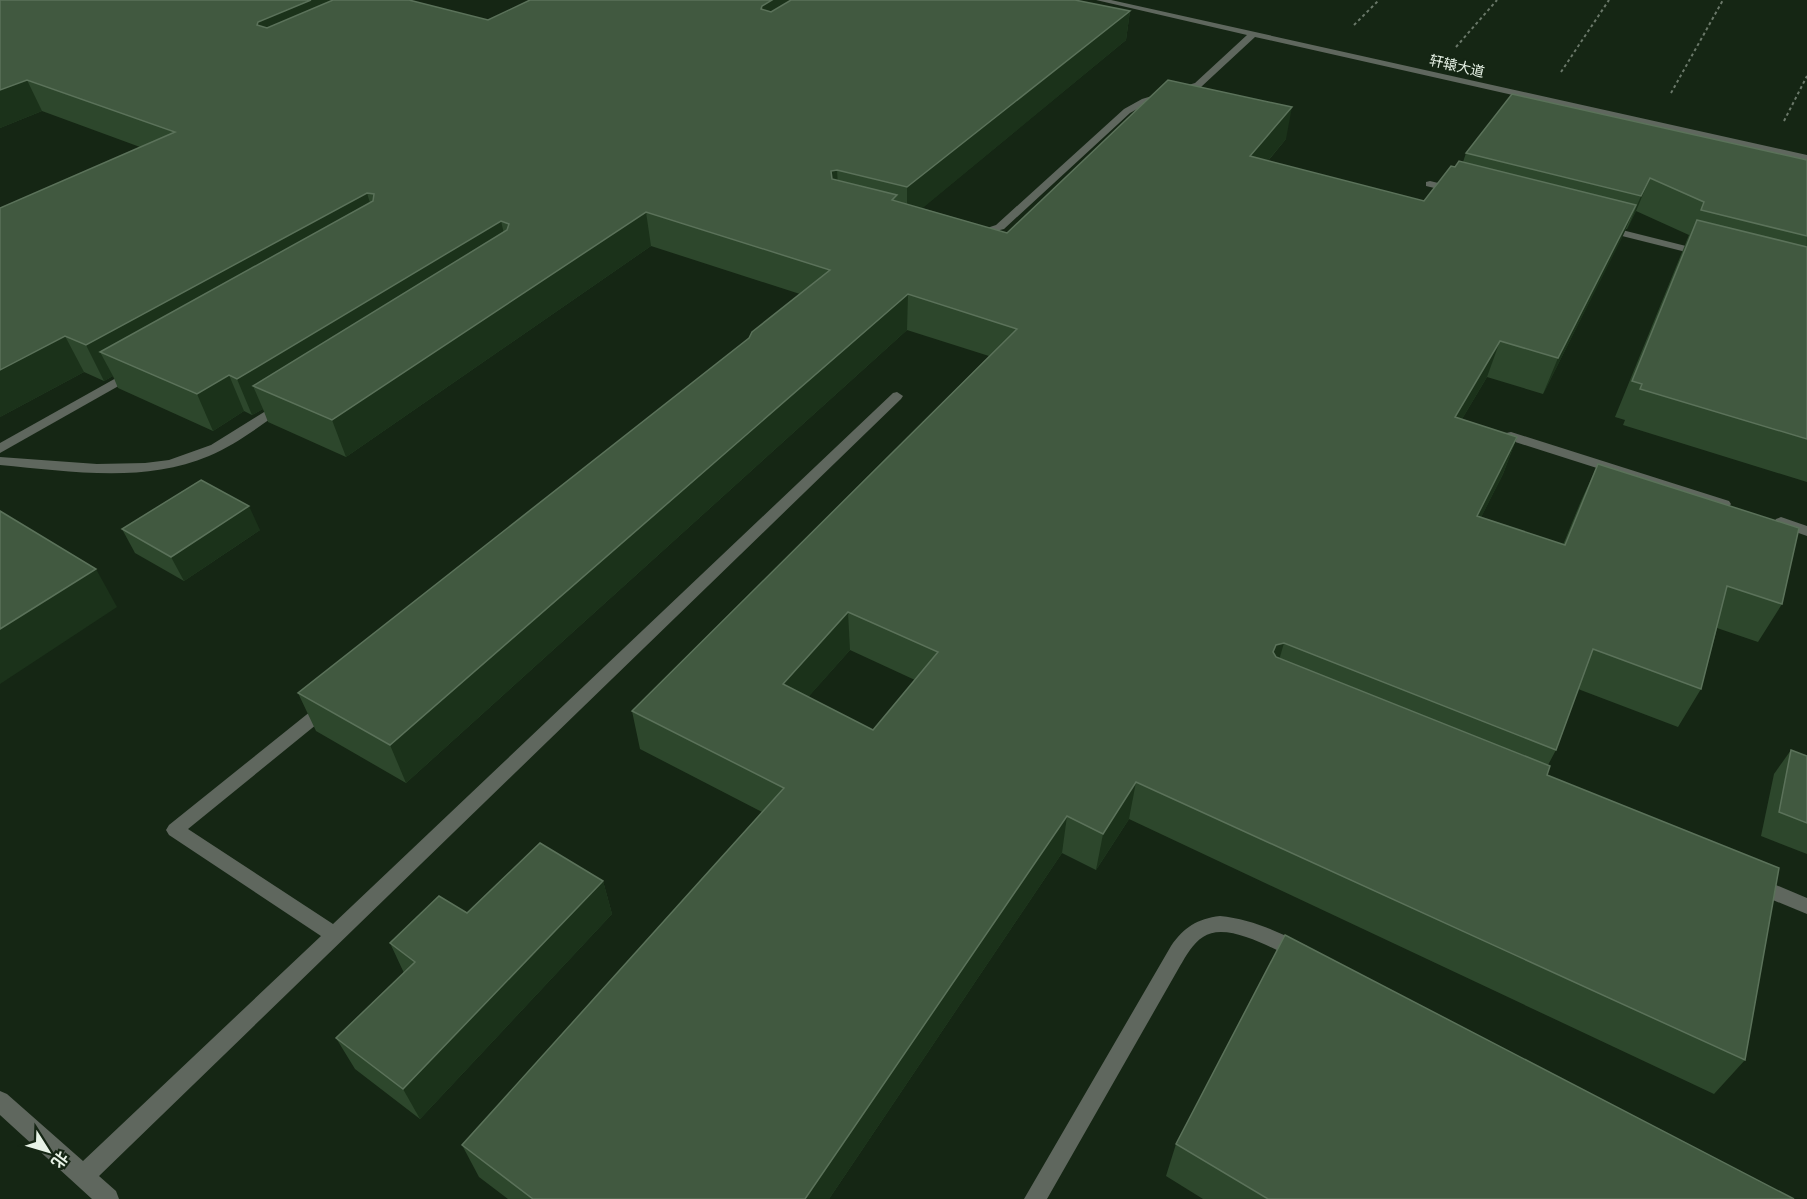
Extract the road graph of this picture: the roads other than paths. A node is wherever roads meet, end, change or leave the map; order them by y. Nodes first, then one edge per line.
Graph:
1 (1100, 0) edge
2 (1253, 34) junction
3 (1807, 158) edge
4 (1430, 184) dead end
5 (1464, 193) edge
6 (1590, 225) edge
7 (962, 237) edge
8 (1716, 257) edge
9 (143, 366) edge
10 (897, 396) dead end
11 (290, 400) edge
12 (1511, 436) edge
13 (0, 449) edge
14 (0, 461) edge
15 (1739, 509) edge
16 (1762, 516) edge
17 (1807, 531) edge
18 (341, 696) edge
19 (1742, 879) edge
20 (1807, 906) edge
21 (335, 935) junction
22 (1322, 964) edge
23 (0, 1101) edge
24 (83, 1176) junction
25 (108, 1199) edge
26 (1035, 1199) edge

1 - 2 street, 轩辕大道
2 - 3 street, 轩辕大道
2 - 7 street
4 - 5 street
6 - 8 street
9 - 13 street
10 - 21 street
11 - 14 street
12 - 15 street
16 - 17 street
18 - 21 street
19 - 20 street
21 - 24 street
22 - 26 street
23 - 24 street
24 - 25 street

